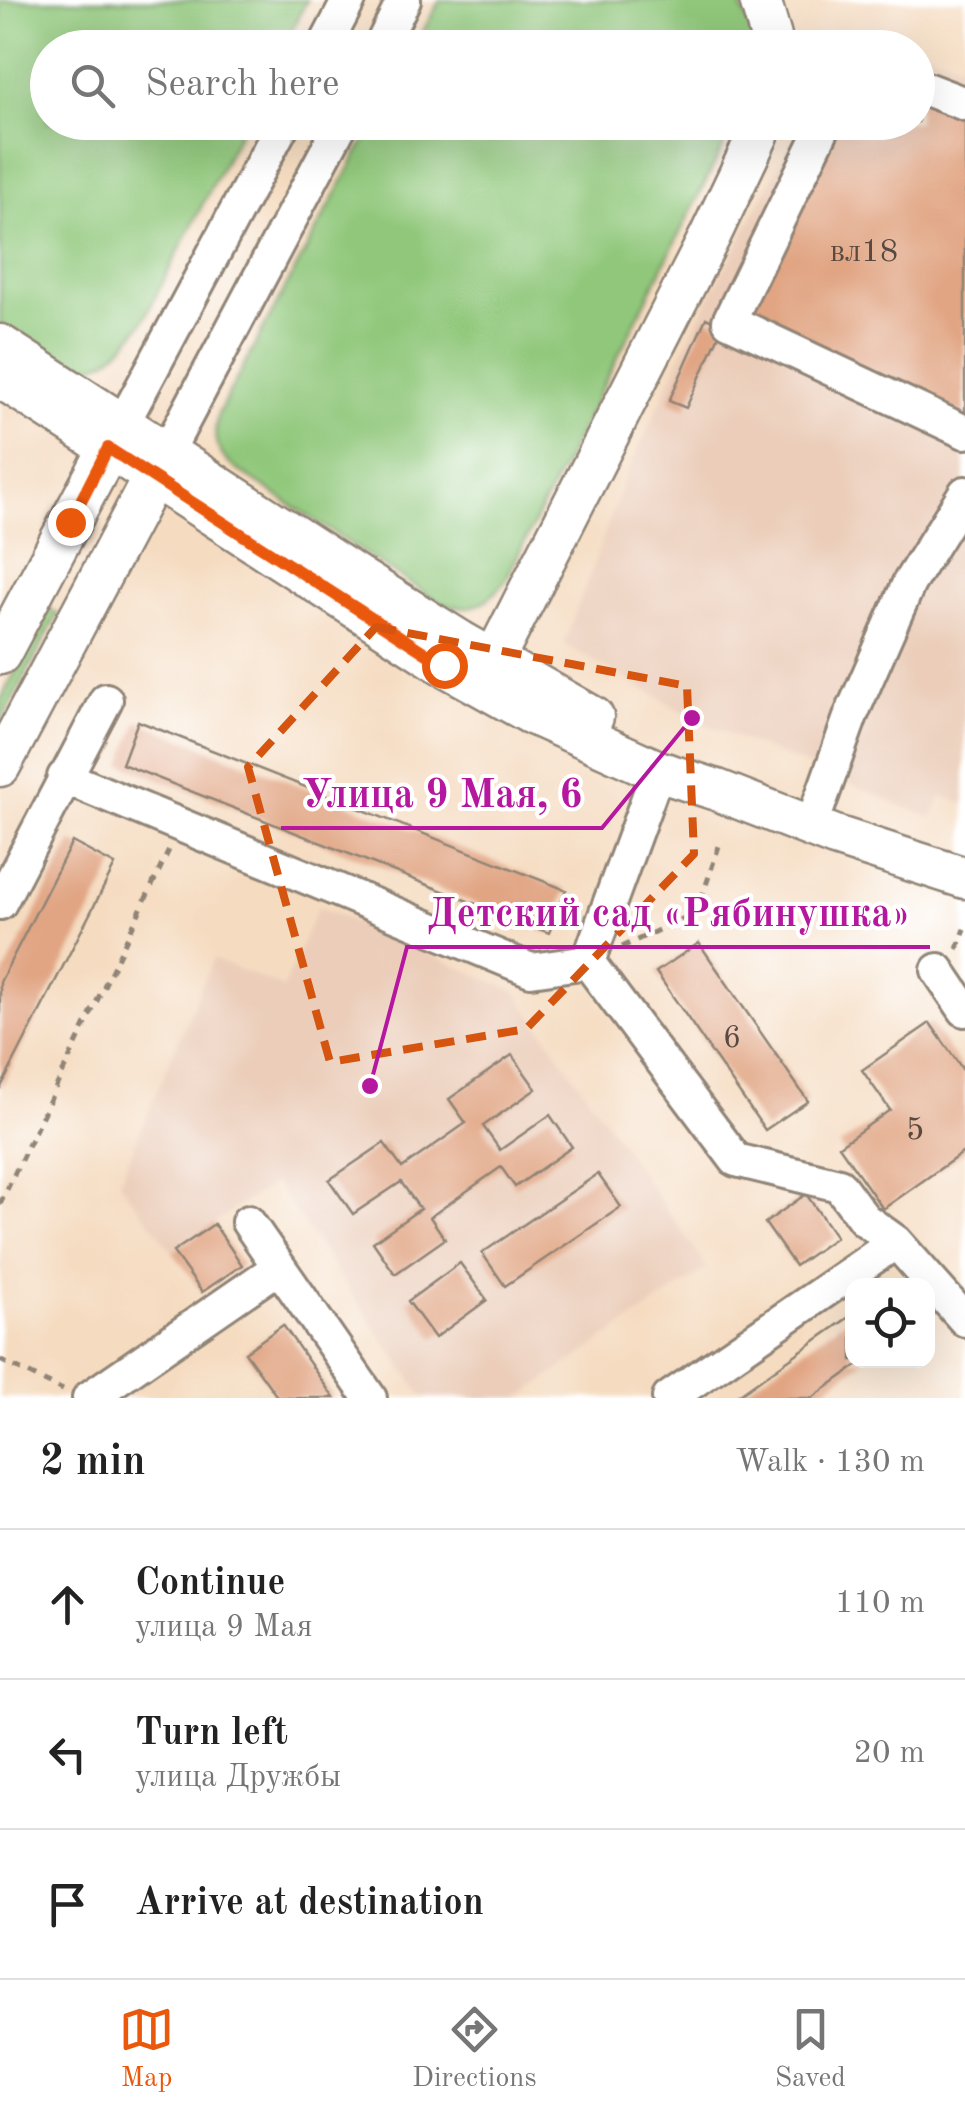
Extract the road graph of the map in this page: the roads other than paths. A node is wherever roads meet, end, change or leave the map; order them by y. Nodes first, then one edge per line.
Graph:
1 (349, 0) edge
2 (404, 0) edge
3 (760, 0) edge
4 (333, 30) edge
5 (389, 30) edge
6 (769, 30) edge
7 (935, 93) edge
8 (965, 104) edge
9 (274, 140) edge
10 (332, 140) edge
11 (755, 140) edge
12 (817, 140) edge
13 (0, 345) edge
14 (0, 377) edge
15 (965, 432) edge
16 (116, 436) junction
17 (159, 464) junction
18 (965, 493) edge
19 (0, 654) edge
20 (487, 673) junction
21 (106, 700) dead end
22 (0, 766) edge
23 (658, 771) junction
24 (64, 777) junction
25 (717, 790) junction
26 (810, 827) junction
27 (965, 878) edge
28 (0, 903) edge
29 (588, 962) junction
30 (938, 970) dead end
31 (965, 1010) edge
32 (248, 1222) dead end
33 (896, 1242) junction
34 (279, 1266) junction
35 (965, 1320) edge
36 (76, 1394) edge
37 (370, 1398) edge
38 (669, 1398) edge

1 - 4 street
2 - 5 street
3 - 6 main road
7 - 8 street
9 - 16 street
10 - 17 street
11 - 20 main road
12 - 15 street
13 - 16 main road
14 - 16 main road
16 - 17 main road
16 - 19 main road
17 - 20 main road
17 - 22 main road
18 - 26 street
20 - 23 main road
20 - 25 main road
21 - 24 street
23 - 25 main road
23 - 29 street
24 - 28 street
24 - 29 street
25 - 26 main road
26 - 27 main road
29 - 33 street
30 - 31 street
32 - 34 street
33 - 35 street
33 - 38 street
34 - 36 street
34 - 37 street

